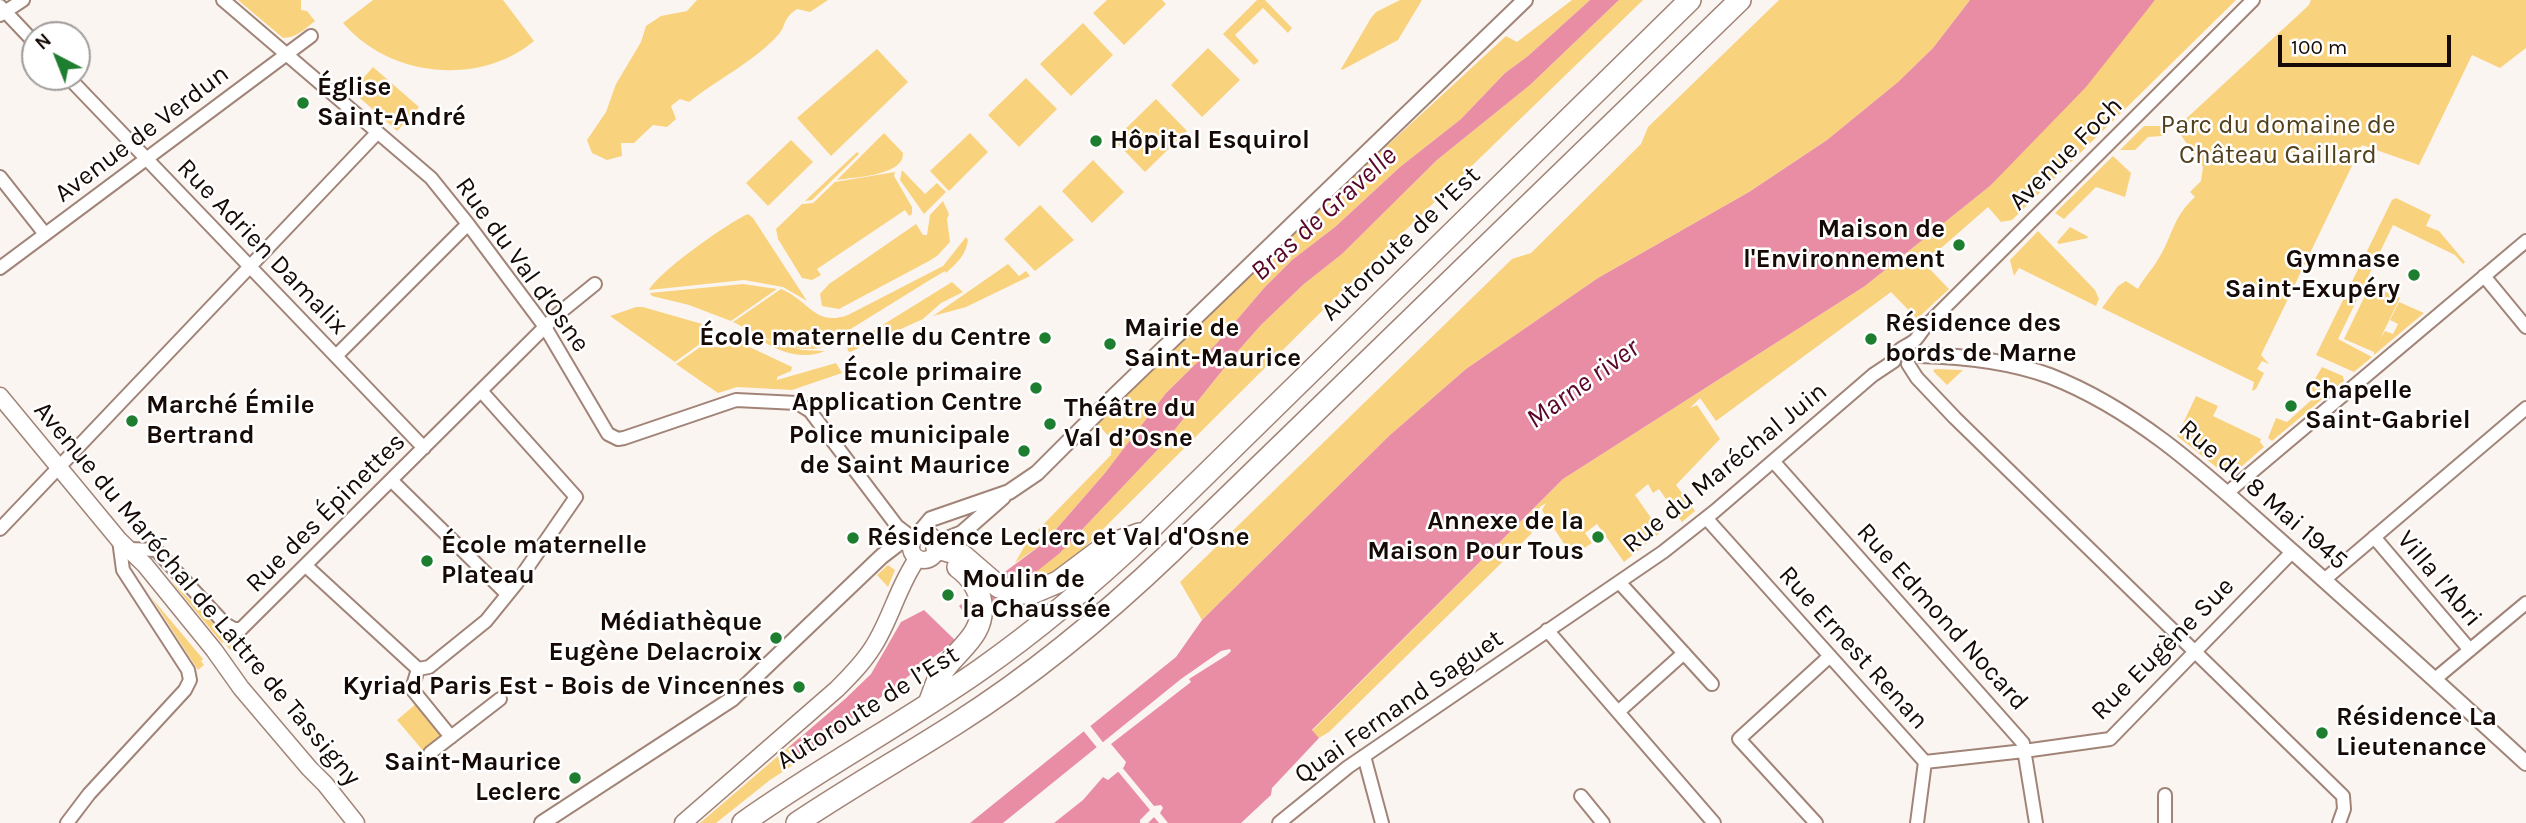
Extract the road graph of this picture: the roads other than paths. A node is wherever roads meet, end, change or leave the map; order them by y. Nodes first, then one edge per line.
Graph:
1 (23, 0) edge
2 (223, 0) edge
3 (1525, 0) edge
4 (1690, 0) edge
5 (1740, 0) edge
6 (2253, 0) edge
7 (2, 11) edge
8 (21, 29) edge
9 (311, 36) dead end
10 (287, 55) junction
11 (81, 91) edge
12 (377, 133) junction
13 (146, 159) junction
14 (0, 177) edge
15 (468, 225) junction
16 (45, 234) junction
17 (2526, 241) edge
18 (249, 266) junction
19 (0, 268) edge
20 (2483, 276) junction
21 (595, 284) dead end
22 (545, 327) junction
23 (2526, 327) edge
24 (1914, 354) junction
25 (336, 356) junction
26 (1894, 361) junction
27 (482, 392) junction
28 (0, 396) edge
29 (2526, 408) edge
30 (424, 448) junction
31 (1773, 461) junction
32 (58, 466) junction
33 (392, 481) junction
34 (1009, 492) junction
35 (2227, 493) junction
36 (1707, 519) junction
37 (0, 529) edge
38 (1147, 531) junction
39 (2374, 537) junction
40 (914, 539) junction
41 (124, 545) junction
42 (931, 551) junction
43 (2292, 552) junction
44 (306, 566) junction
45 (2324, 580) junction
46 (1619, 582) junction
47 (507, 594) junction
48 (2526, 603) edge
49 (1547, 630) junction
50 (2470, 650) junction
51 (2195, 652) junction
52 (1684, 653) junction
53 (1830, 656) junction
54 (418, 668) junction
55 (2435, 679) junction
56 (1712, 684) dead end
57 (500, 699) dead end
58 (929, 703) junction
59 (1618, 712) junction
60 (451, 737) junction
61 (2024, 751) junction
62 (430, 753) dead end
63 (1364, 756) junction
64 (1925, 762) junction
65 (2526, 764) edge
66 (2165, 795) dead end
67 (1581, 796) dead end
68 (810, 816) edge
69 (67, 823) edge
70 (356, 823) edge
71 (542, 823) edge
72 (683, 823) edge
73 (743, 823) edge
74 (1279, 823) edge
75 (1382, 823) edge
76 (1603, 823) edge
77 (1714, 823) edge
78 (1816, 823) edge
79 (1917, 823) edge
80 (2036, 823) edge
81 (2165, 823) edge
82 (2339, 823) edge

1 - 7 street
2 - 10 street, Rue du Val d'Osne
3 - 34 street
4 - 38 highway, Autoroute de l’Est
5 - 68 highway
6 - 24 street, Avenue Foch
7 - 8 street
9 - 10 street, Avenue de Verdun
10 - 12 street, Rue du Val d'Osne
10 - 13 street, Avenue de Verdun
11 - 13 street, Rue Adrien Damalix
12 - 15 street, Rue du Val d'Osne
12 - 18 street
13 - 16 street, Avenue de Verdun
13 - 18 street, Rue Adrien Damalix
14 - 16 street
15 - 22 street, Rue du Val d'Osne
15 - 25 street
16 - 19 street, Avenue de Verdun
17 - 20 street
18 - 25 street, Rue Adrien Damalix
18 - 32 street
20 - 23 street
20 - 35 street
21 - 22 street, Rue des Épinettes
22 - 27 street, Rue des Épinettes
22 - 40 street, Rue du Val d'Osne
24 - 26 street
24 - 26 street, Avenue Foch
24 - 35 street, Rue du 8 Mai 1945
24 - 51 street
25 - 30 street, Rue Adrien Damalix
26 - 31 street, Rue du Maréchal Juin
27 - 30 street, Rue des Épinettes
27 - 47 street
28 - 32 main road, Avenue du Maréchal de Lattre de Tassigny
29 - 39 street
30 - 33 street, Rue des Épinettes
31 - 36 street, Rue du Maréchal Juin
31 - 61 street, Rue Edmond Nocard
32 - 37 street
32 - 41 main road, Avenue du Maréchal de Lattre de Tassigny
33 - 44 street, Rue des Épinettes
33 - 47 street
34 - 40 street
34 - 42 street
35 - 43 street, Rue du 8 Mai 1945
36 - 46 street, Rue du Maréchal Juin
36 - 53 street, Rue Ernest Renan
38 - 42 highway
38 - 58 highway, Autoroute de l’Est
39 - 45 street
39 - 50 street, Villa l'Abri
40 - 42 main road
40 - 42 main road
40 - 71 street
41 - 44 street, Rue des Épinettes
41 - 69 street
41 - 70 main road, Avenue du Maréchal de Lattre de Tassigny
42 - 58 highway
42 - 72 main road
43 - 45 street, Rue du 8 Mai 1945
43 - 51 street, Rue Eugène Sue
44 - 54 street
45 - 55 street, Rue du 8 Mai 1945
46 - 49 street, Rue du Maréchal Juin
46 - 52 street
47 - 54 street
48 - 50 street
49 - 59 street
49 - 63 street, Quai Fernand Saguet
50 - 55 street
51 - 61 street, Rue Eugène Sue
51 - 82 street
52 - 56 street
52 - 59 street
53 - 64 street, Rue Ernest Renan
53 - 78 street
54 - 60 street
55 - 65 street, Rue du 8 Mai 1945
57 - 60 street
58 - 73 highway, Autoroute de l’Est
59 - 77 street
60 - 62 street
61 - 64 street, Rue Eugène Sue
61 - 80 street, Rue Edmond Nocard
63 - 74 street, Quai Fernand Saguet
63 - 75 street
64 - 79 street, Rue Ernest Renan
66 - 81 street
67 - 76 street

